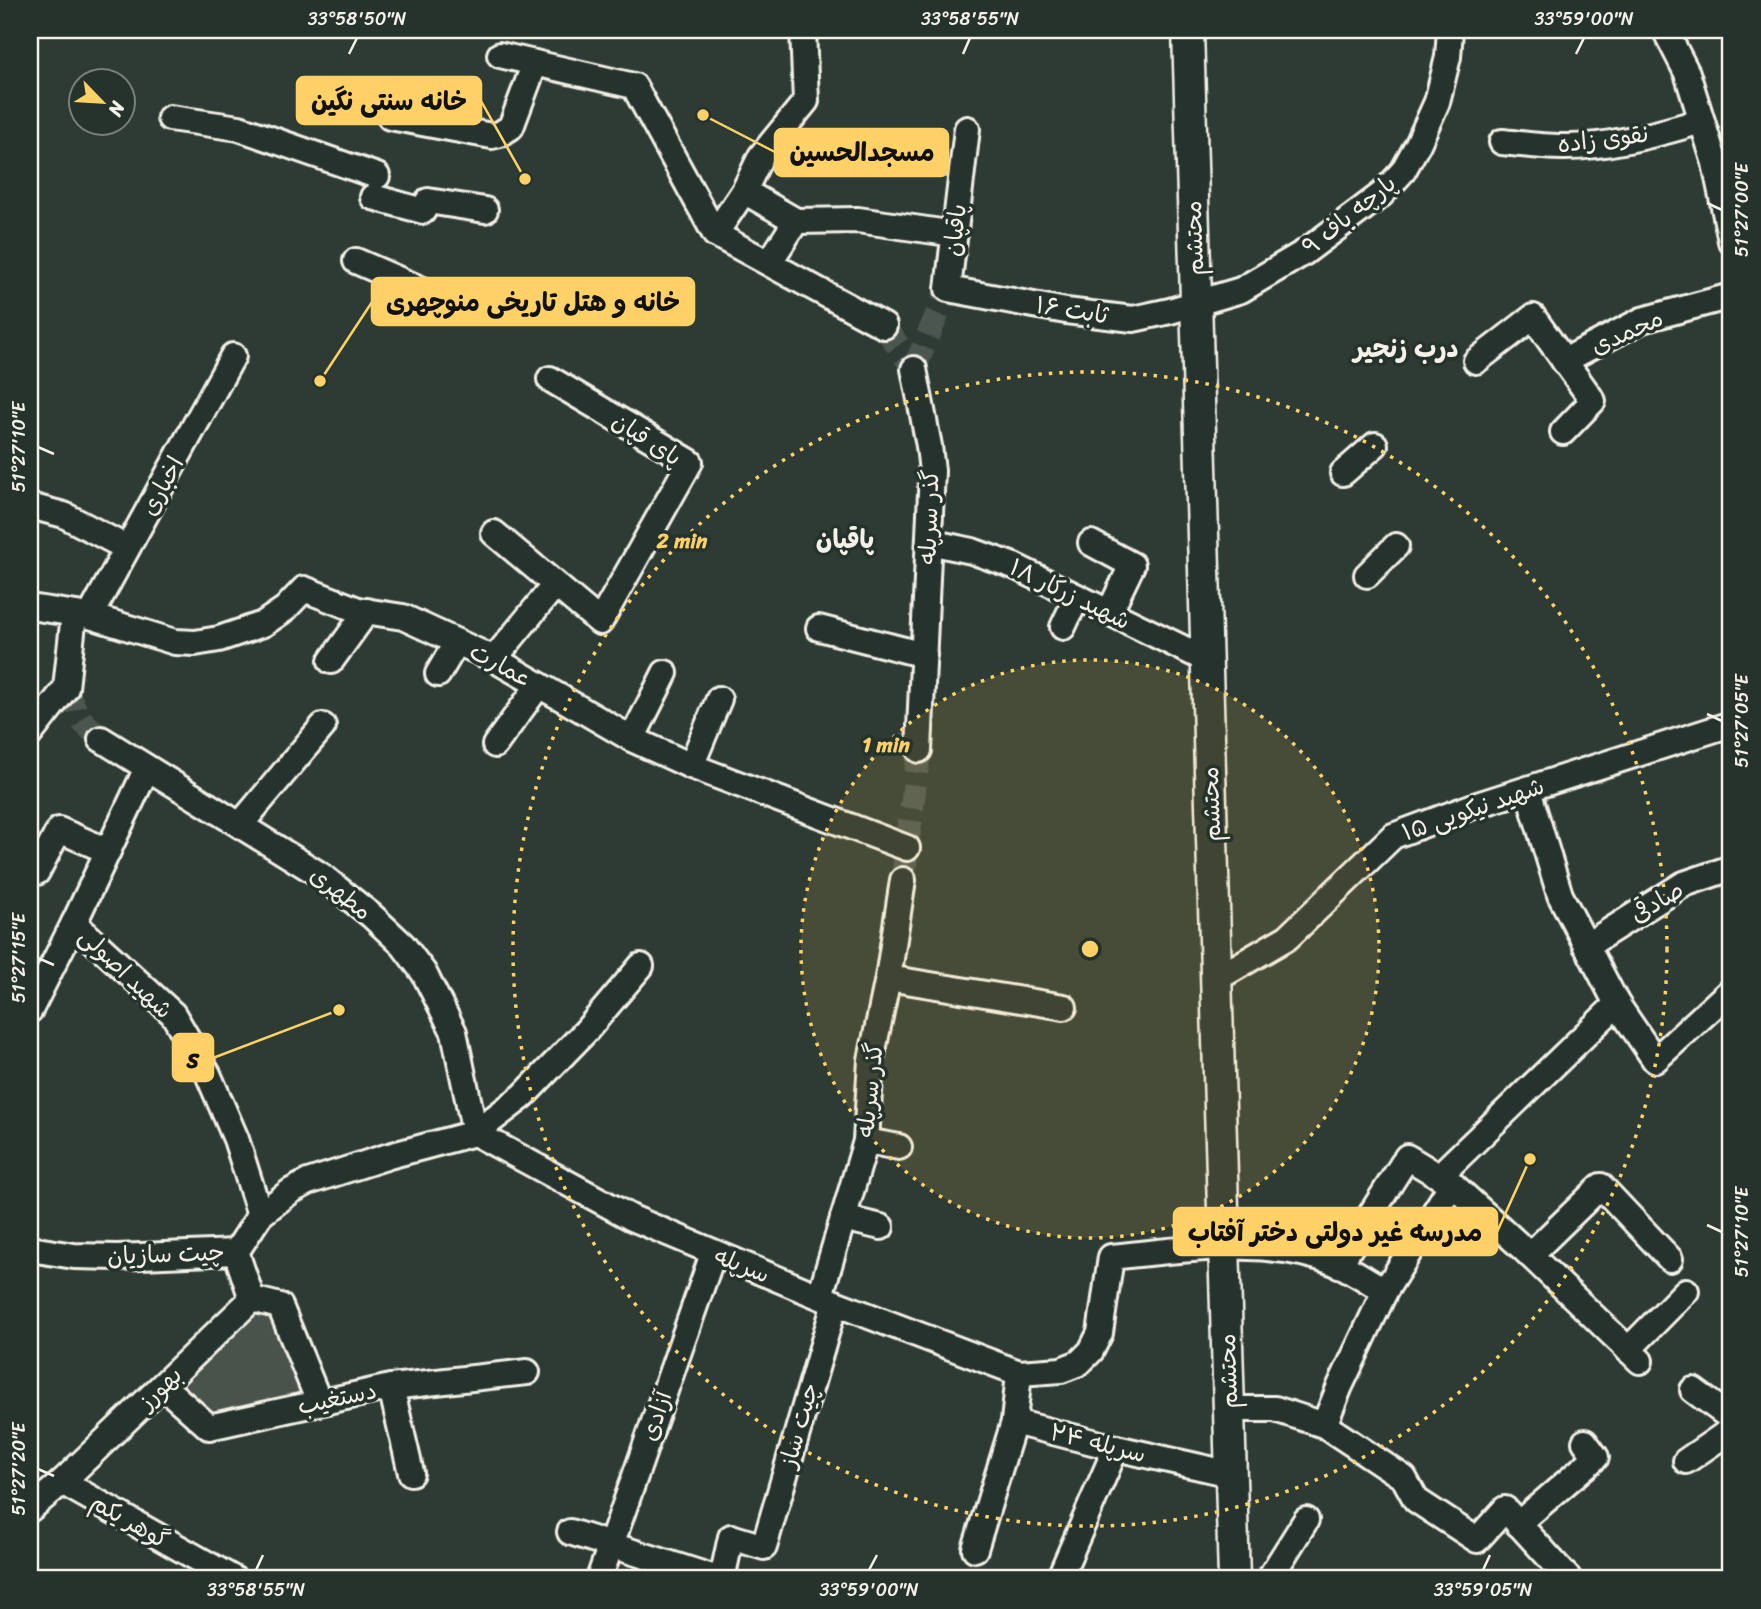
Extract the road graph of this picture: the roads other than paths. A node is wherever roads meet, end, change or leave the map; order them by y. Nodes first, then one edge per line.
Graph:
1 (803, 30) edge
2 (1188, 30) edge
3 (1450, 30) edge
4 (1665, 30) edge
5 (500, 55) dead end
6 (535, 64) junction
7 (390, 117) dead end
8 (170, 118) dead end
9 (1701, 121) junction
10 (967, 129) dead end
11 (1502, 142) dead end
12 (1725, 183) edge
13 (744, 191) junction
14 (485, 209) dead end
15 (796, 221) junction
16 (715, 234) junction
17 (955, 234) junction
18 (1731, 241) edge
19 (356, 261) dead end
20 (769, 263) junction
21 (948, 289) joint
22 (425, 291) dead end
23 (1731, 296) edge
24 (1196, 303) junction
25 (884, 326) tunnel mouth
26 (233, 356) dead end
27 (1564, 360) junction
28 (1476, 361) dead end
29 (914, 369) dead end
30 (550, 379) dead end
31 (1563, 432) dead end
32 (1375, 444) dead end
33 (1343, 473) dead end
34 (30, 506) edge
35 (494, 533) dead end
36 (929, 542) junction
37 (1091, 543) dead end
38 (1396, 546) dead end
39 (127, 548) junction
40 (1367, 575) dead end
41 (555, 585) junction
42 (1077, 597) junction
43 (30, 607) edge
44 (367, 611) junction
45 (1109, 613) junction
46 (82, 615) junction
47 (1063, 627) dead end
48 (819, 628) dead end
49 (457, 642) junction
50 (923, 655) junction
51 (494, 659) junction
52 (1207, 660) junction
53 (331, 661) dead end
54 (665, 673) dead end
55 (438, 674) dead end
56 (539, 685) junction
57 (719, 699) dead end
58 (1731, 724) edge
59 (323, 726) dead end
60 (30, 734) edge
61 (102, 739) tunnel mouth
62 (632, 739) junction
63 (495, 745) dead end
64 (919, 750) tunnel mouth
65 (691, 766) junction
66 (147, 768) junction
67 (1528, 790) junction
68 (241, 824) junction
69 (907, 848) dead end
70 (108, 851) junction
71 (1731, 868) edge
72 (37, 872) dead end
73 (903, 880) tunnel mouth
74 (74, 923) junction
75 (1586, 946) junction
76 (641, 966) dead end
77 (888, 978) junction
78 (1216, 979) junction
79 (1731, 990) edge
80 (32, 1003) edge
81 (1617, 1004) junction
82 (1064, 1007) dead end
83 (475, 1133) junction
84 (866, 1141) junction
85 (900, 1147) dead end
86 (1445, 1180) junction
87 (260, 1215) junction
88 (843, 1218) junction
89 (881, 1227) dead end
90 (1224, 1246) junction
91 (30, 1248) edge
92 (236, 1252) junction
93 (713, 1254) junction
94 (1530, 1255) junction
95 (1670, 1259) dead end
96 (1339, 1265) junction
97 (1385, 1291) junction
98 (1686, 1291) dead end
99 (252, 1299) junction
100 (827, 1299) junction
101 (527, 1372) dead end
102 (1020, 1373) junction
103 (163, 1386) junction
104 (391, 1387) junction
105 (1693, 1390) dead end
106 (319, 1402) junction
107 (1229, 1409) junction
108 (1731, 1418) edge
109 (1014, 1422) junction
110 (1324, 1425) junction
111 (1731, 1430) edge
112 (1585, 1442) dead end
113 (1116, 1448) junction
114 (1686, 1461) dead end
115 (411, 1473) dead end
116 (1231, 1474) junction
117 (62, 1482) junction
118 (30, 1509) edge
119 (1306, 1521) dead end
120 (1518, 1524) junction
121 (570, 1532) dead end
122 (610, 1546) junction
123 (975, 1549) dead end
124 (234, 1579) edge
125 (598, 1579) edge
126 (720, 1579) edge
127 (1059, 1579) edge
128 (1234, 1579) edge
129 (1269, 1579) edge
130 (1569, 1579) edge

1 - 13 street
2 - 24 main road, محتشم
3 - 24 street, پارچه باف ۹
4 - 9 street
5 - 6 street
6 - 7 street
6 - 16 street
8 - 14 street
9 - 11 street, نقوی زاده
9 - 12 street
10 - 17 street, پاقپان
12 - 18 street
13 - 15 street
13 - 16 street
15 - 17 street
15 - 20 street
16 - 20 street
17 - 21 street, پاقپان
19 - 22 street
20 - 25 street
21 - 24 street, ثابت ۱۶
23 - 27 street, محمدی
24 - 52 main road, محتشم
26 - 39 street, اخباری
27 - 28 street
27 - 31 street
29 - 36 street, گذر سرپله
30 - 41 street, پای قپان
32 - 33 street
34 - 39 street
35 - 41 street, پای قپان
36 - 42 street, شهید زرکار ۱۸
36 - 50 street, گذر سرپله
37 - 45 street
38 - 40 street
39 - 46 street, اخباری
41 - 51 street
42 - 45 street, شهید زرکار ۱۸
42 - 47 street
43 - 46 street
44 - 46 street, عمارت
44 - 49 street, عمارت
44 - 53 street
45 - 52 street, شهید زرکار ۱۸
46 - 60 street
48 - 50 street
49 - 51 street, عمارت
49 - 55 street
50 - 64 street, گذر سرپله
51 - 56 street, عمارت
52 - 78 main road, محتشم
54 - 62 street
56 - 62 street, عمارت
56 - 63 street
57 - 65 street
58 - 67 street, شهید نیکویی ۱۵
59 - 68 street
61 - 66 street, مطهری
62 - 65 street, عمارت
65 - 69 street, عمارت
66 - 68 street, مطهری
66 - 70 street
67 - 75 street
67 - 78 street, شهید نیکویی ۱۵
68 - 83 street, مطهری
70 - 72 street
70 - 74 street
71 - 75 street, صادقی
73 - 77 street, گذر سرپله
74 - 80 street
74 - 87 street, شهید اصولی
75 - 81 street
76 - 83 street
77 - 82 street
77 - 84 street, گذر سرپله
78 - 90 main road, محتشم
79 - 81 street
81 - 86 street
83 - 87 street, چیت سازیان
83 - 93 street, سرپله
84 - 85 street
84 - 88 street, گذر سرپله
86 - 94 street
86 - 96 street
86 - 97 street
87 - 92 street, چیت سازیان
88 - 89 street
88 - 100 street, گذر سرپله
90 - 96 street
90 - 102 street
90 - 107 main road, محتشم
91 - 92 street, چیت سازیان
92 - 99 street
93 - 100 street, سرپله
93 - 122 street, آزادی
94 - 95 street
94 - 98 street
96 - 97 street
97 - 110 street
99 - 103 street, بهورز
99 - 106 street
100 - 102 street, سرپله
100 - 126 street, چیت ساز
101 - 104 street, دستغیب
102 - 109 street
103 - 106 street, دستغیب
103 - 117 street, بهورز
104 - 106 street, دستغیب
104 - 115 street
105 - 108 street
107 - 110 street
107 - 116 main road, محتشم
109 - 113 street, سرپله ۲۴
109 - 123 street
110 - 120 street
111 - 114 street
112 - 120 street
113 - 116 street, سرپله ۲۴
113 - 127 street
116 - 128 main road, محتشم
117 - 118 street, بهورز
117 - 124 street, گوهر یکم
119 - 129 street
120 - 130 street
121 - 122 street
122 - 125 street, آزادی
122 - 126 street

